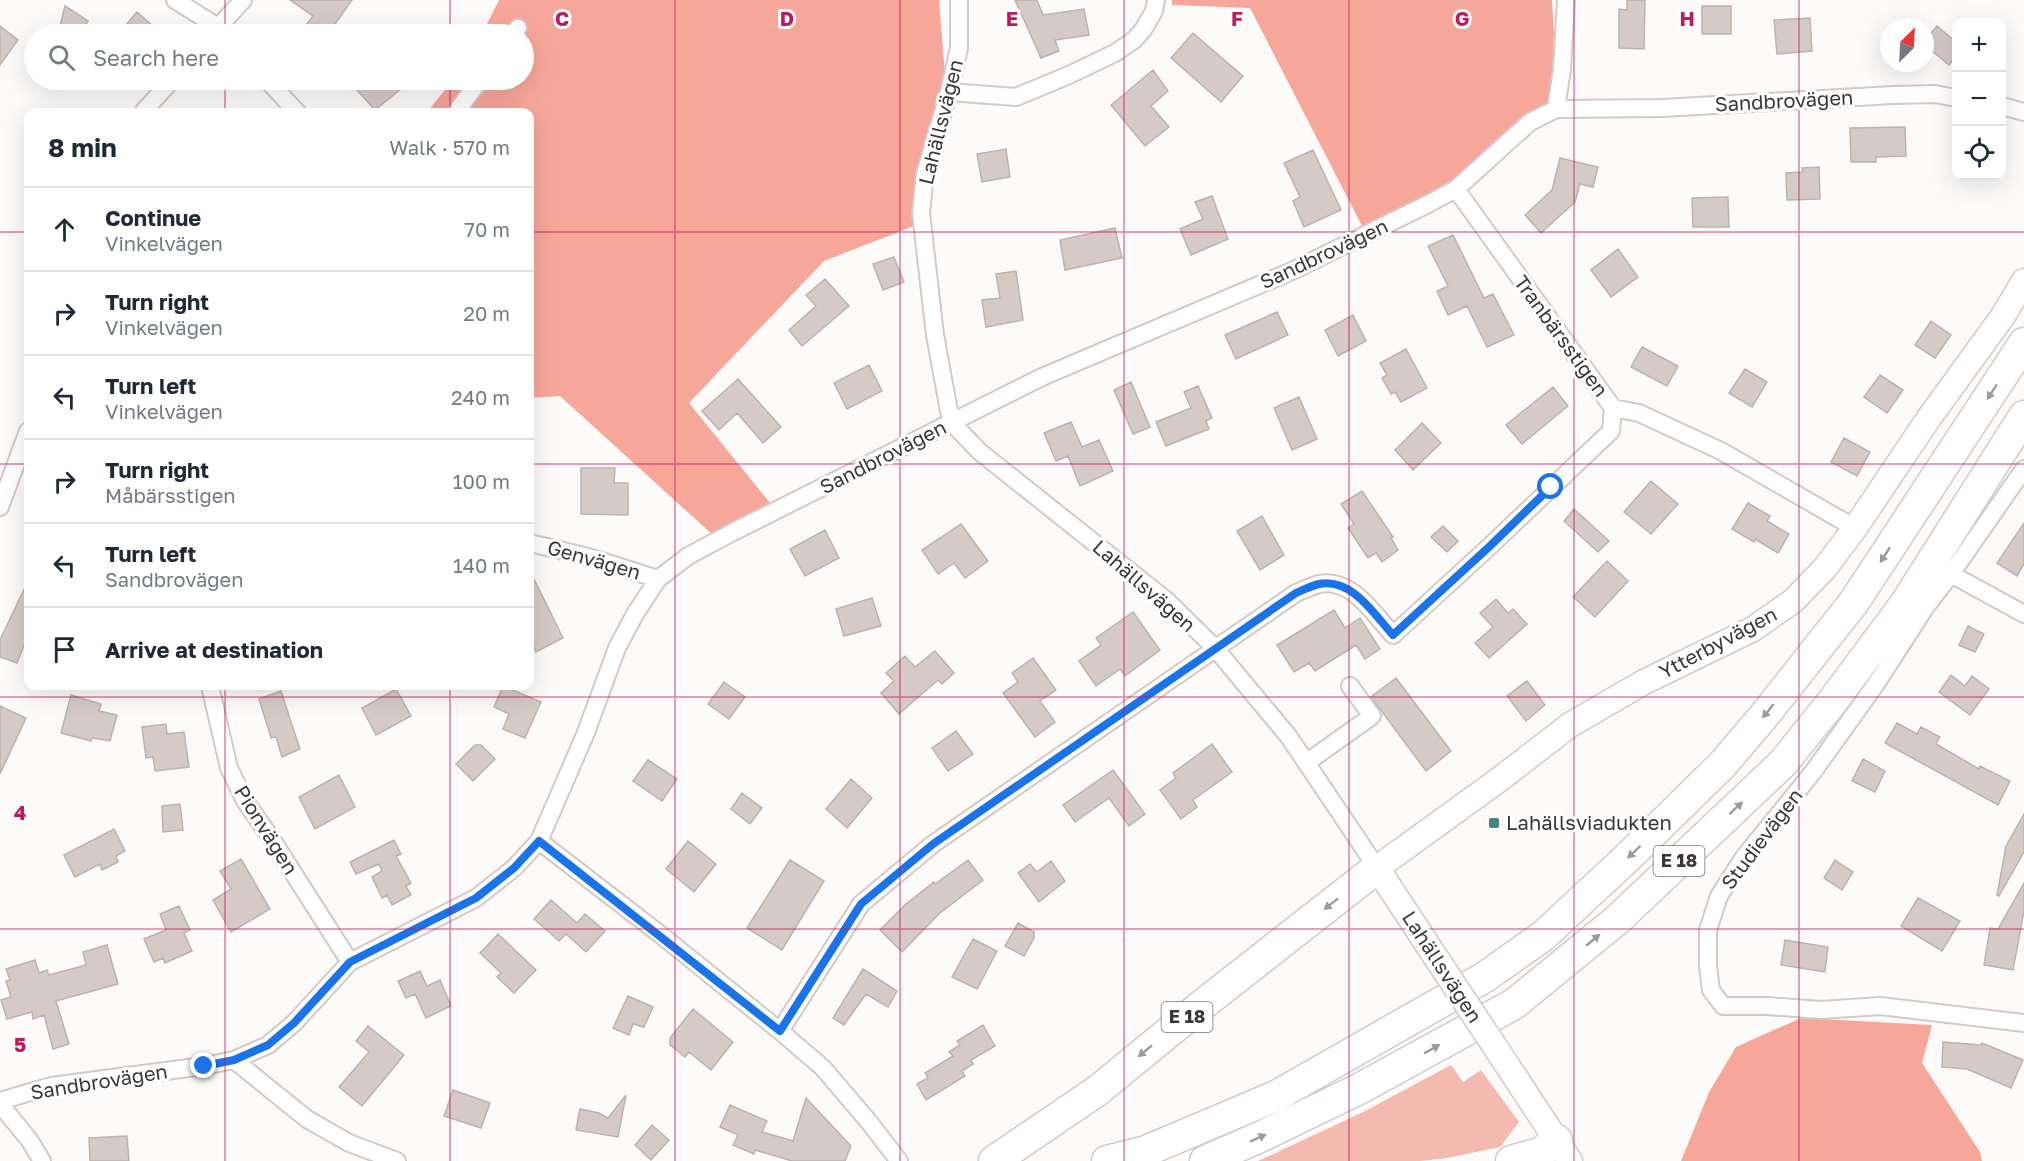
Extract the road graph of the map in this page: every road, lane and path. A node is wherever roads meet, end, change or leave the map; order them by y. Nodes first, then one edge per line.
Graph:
1 (175, 0) edge
2 (243, 0) edge
3 (959, 0) edge
4 (1156, 0) edge
5 (1566, 0) edge
6 (207, 24) edge
7 (224, 24) edge
8 (163, 90) edge
9 (276, 90) edge
10 (472, 90) edge
11 (950, 92) junction
12 (1952, 97) edge
13 (2006, 107) edge
14 (147, 108) edge
15 (293, 108) edge
16 (459, 108) edge
17 (1556, 109) junction
18 (2024, 112) edge
19 (1456, 189) junction
20 (2024, 281) edge
21 (2024, 343) edge
22 (1613, 408) junction
23 (2024, 416) edge
24 (951, 422) junction
25 (24, 442) edge
26 (2024, 469) edge
27 (0, 507) edge
28 (1855, 528) junction
29 (534, 544) edge
30 (1951, 574) junction
31 (658, 579) junction
32 (2024, 614) edge
33 (1215, 648) junction
34 (1350, 686) dead end
35 (211, 690) edge
36 (1306, 763) junction
37 (539, 841) junction
38 (1377, 868) junction
39 (350, 962) junction
40 (2024, 1023) edge
41 (780, 1031) junction
42 (234, 1060) junction
43 (0, 1103) edge
44 (1563, 1150) edge
45 (42, 1161) edge
46 (397, 1161) edge
47 (899, 1161) edge
48 (994, 1161) edge
49 (1107, 1161) edge
50 (1205, 1161) edge
51 (1511, 1161) edge

1 - 6 street
2 - 7 street
3 - 11 street, Lahällsvägen
4 - 11 street
5 - 17 street
8 - 14 street
9 - 15 street
10 - 16 street
11 - 24 street, Lahällsvägen
12 - 17 street, Sandbrovägen
13 - 18 street
17 - 19 street, Sandbrovägen
19 - 22 street, Tranbärsstigen
19 - 24 street, Sandbrovägen
20 - 28 street, Ytterbyvägen
21 -> 49 highway, E 18
22 - 28 street, Tranbärsstigen
22 - 33 street
50 -> 23 highway, E 18
24 - 31 street, Sandbrovägen
24 - 33 street, Lahällsvägen
25 - 27 street
26 - 30 street, Studievägen
28 - 38 street, Ytterbyvägen
29 - 31 street, Genvägen
30 - 32 street
30 - 40 street, Studievägen
31 - 37 street, Sandbrovägen
33 - 36 street, Lahällsvägen
33 - 41 street
34 - 36 street
35 - 39 street, Pionvägen
36 - 38 street, Lahällsvägen
37 - 39 street, Sandbrovägen
37 - 41 street
38 - 44 street, Lahällsvägen, bridge
38 -> 48 highway, E 18
39 - 42 street, Sandbrovägen
41 - 47 street
42 - 43 street, Sandbrovägen
42 - 46 street
43 - 45 street
44 - 51 highway

